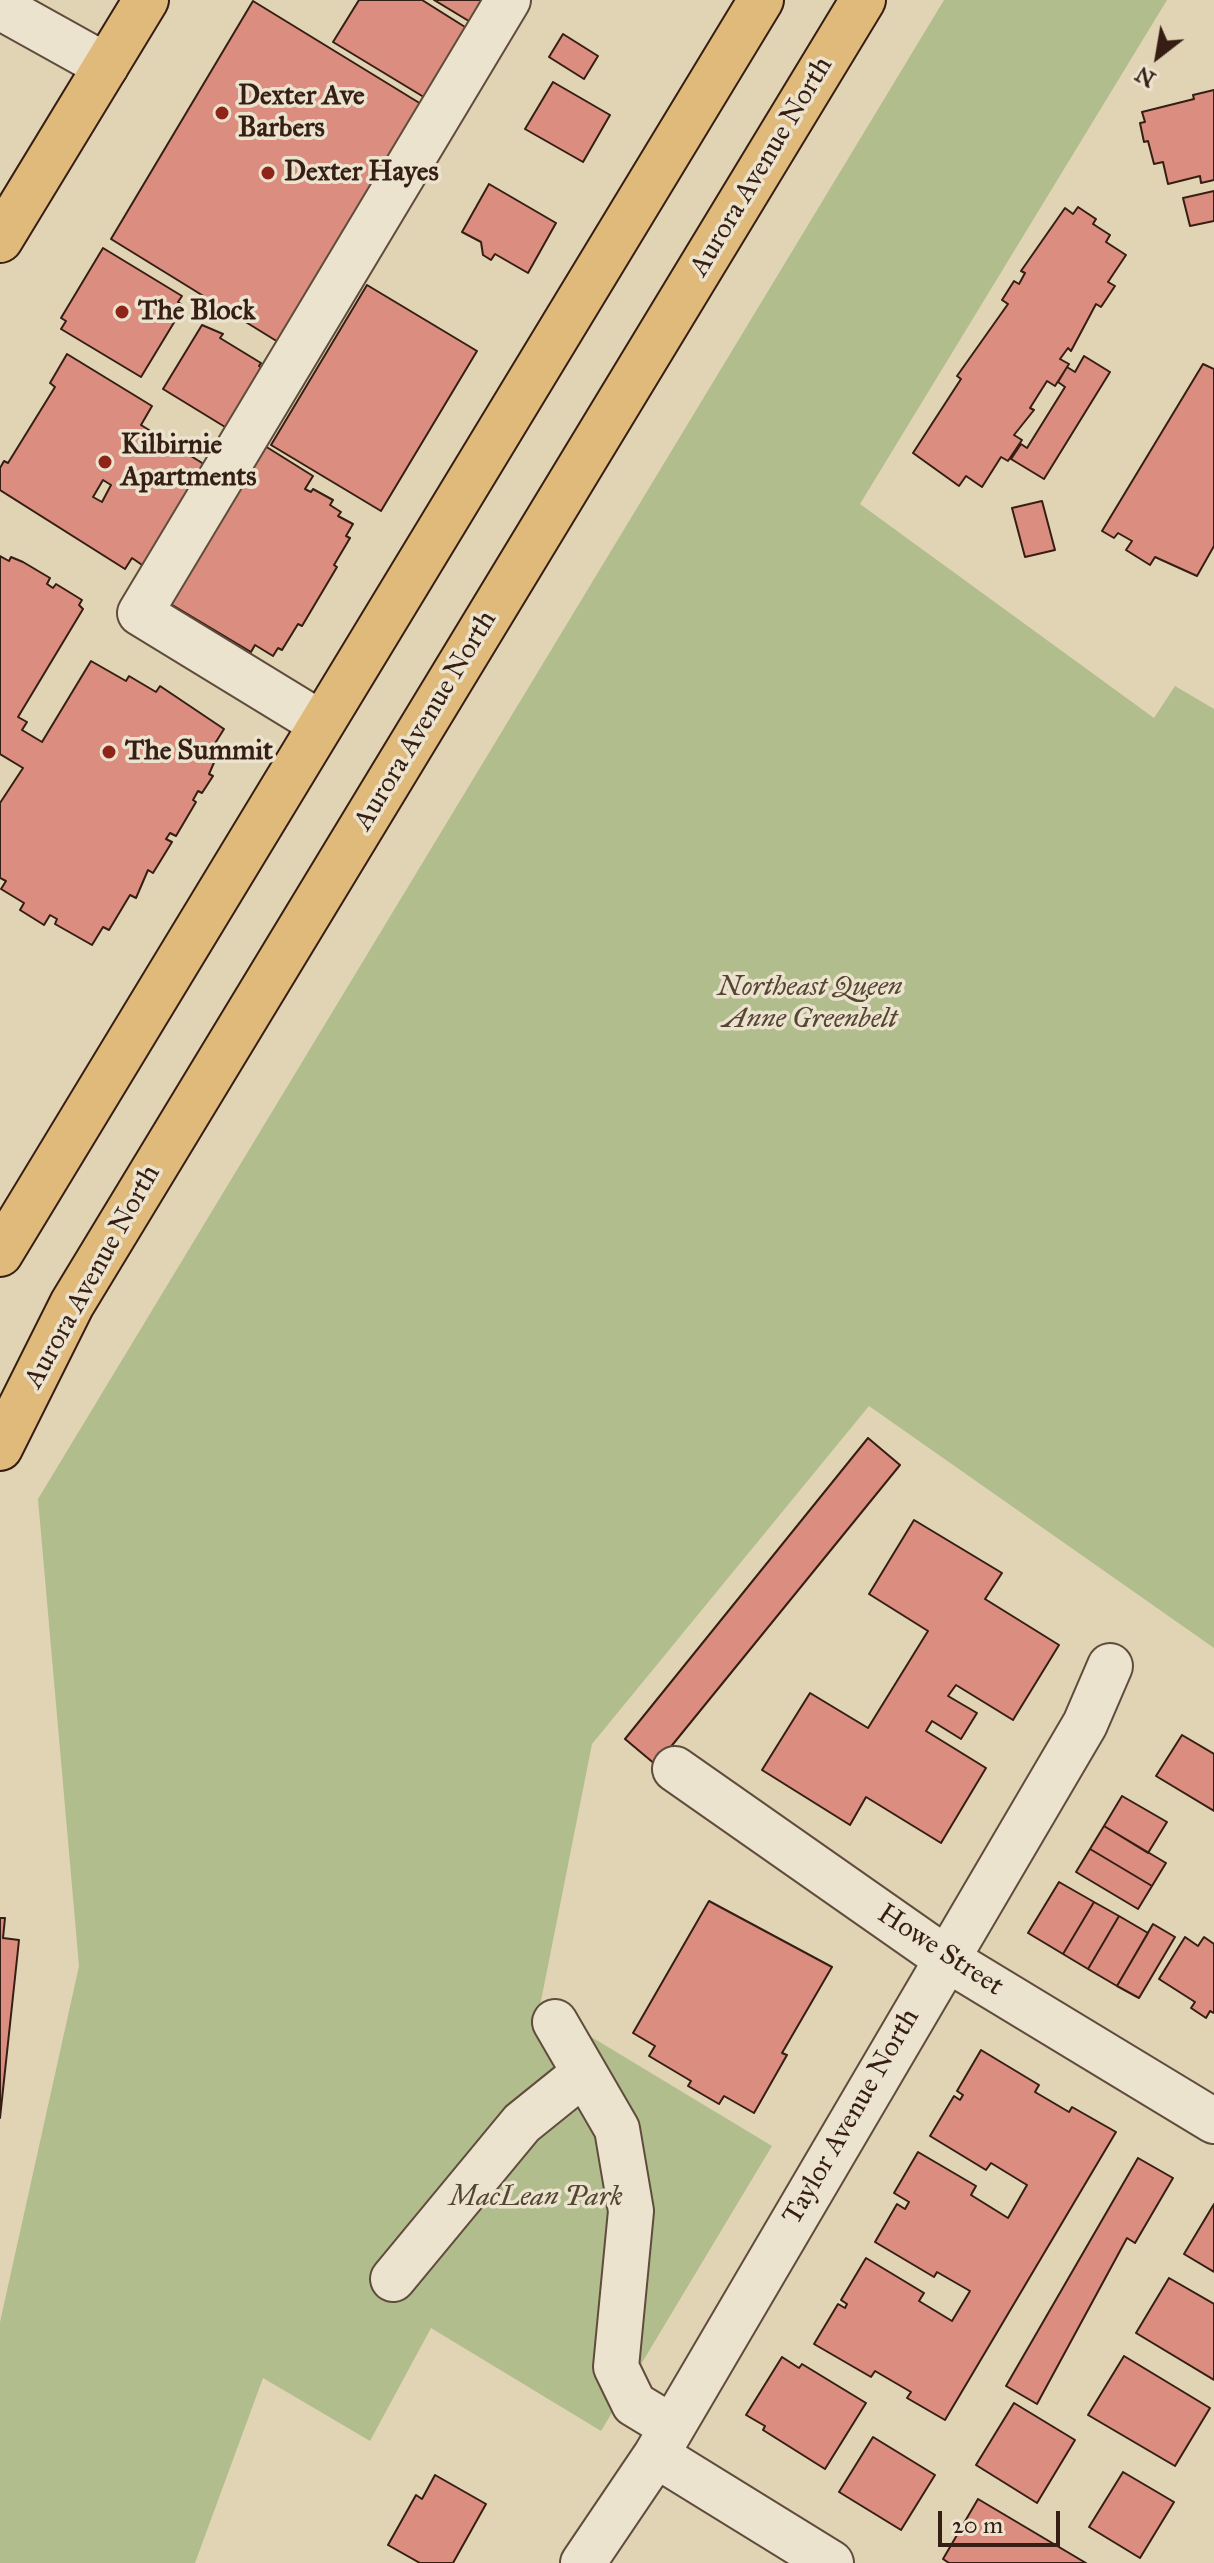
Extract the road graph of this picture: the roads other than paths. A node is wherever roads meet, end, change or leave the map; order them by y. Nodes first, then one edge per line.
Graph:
1 (146, 0) edge
2 (508, 0) edge
3 (761, 0) edge
4 (863, 0) edge
5 (0, 7) edge
6 (106, 66) junction
7 (0, 240) edge
8 (320, 723) junction
9 (0, 1254) edge
10 (0, 1448) edge
11 (1110, 1666) dead end
12 (675, 1769) dead end
13 (945, 1958) junction
14 (555, 2022) dead end
15 (584, 2073) junction
16 (1214, 2121) edge
17 (393, 2279) dead end
18 (664, 2441) junction
19 (583, 2563) edge
20 (831, 2563) edge

1 - 6 main road
2 - 8 street
3 - 8 main road
4 - 10 main road, Aurora Avenue North
5 - 6 street
6 - 7 main road
8 - 9 main road
11 - 13 street, Taylor Avenue North
12 - 13 street, Howe Street
13 - 16 street, Howe Street
13 - 18 street, Taylor Avenue North
14 - 15 street
15 - 17 street
15 - 18 street
18 - 19 street, Taylor Avenue North
18 - 20 street

